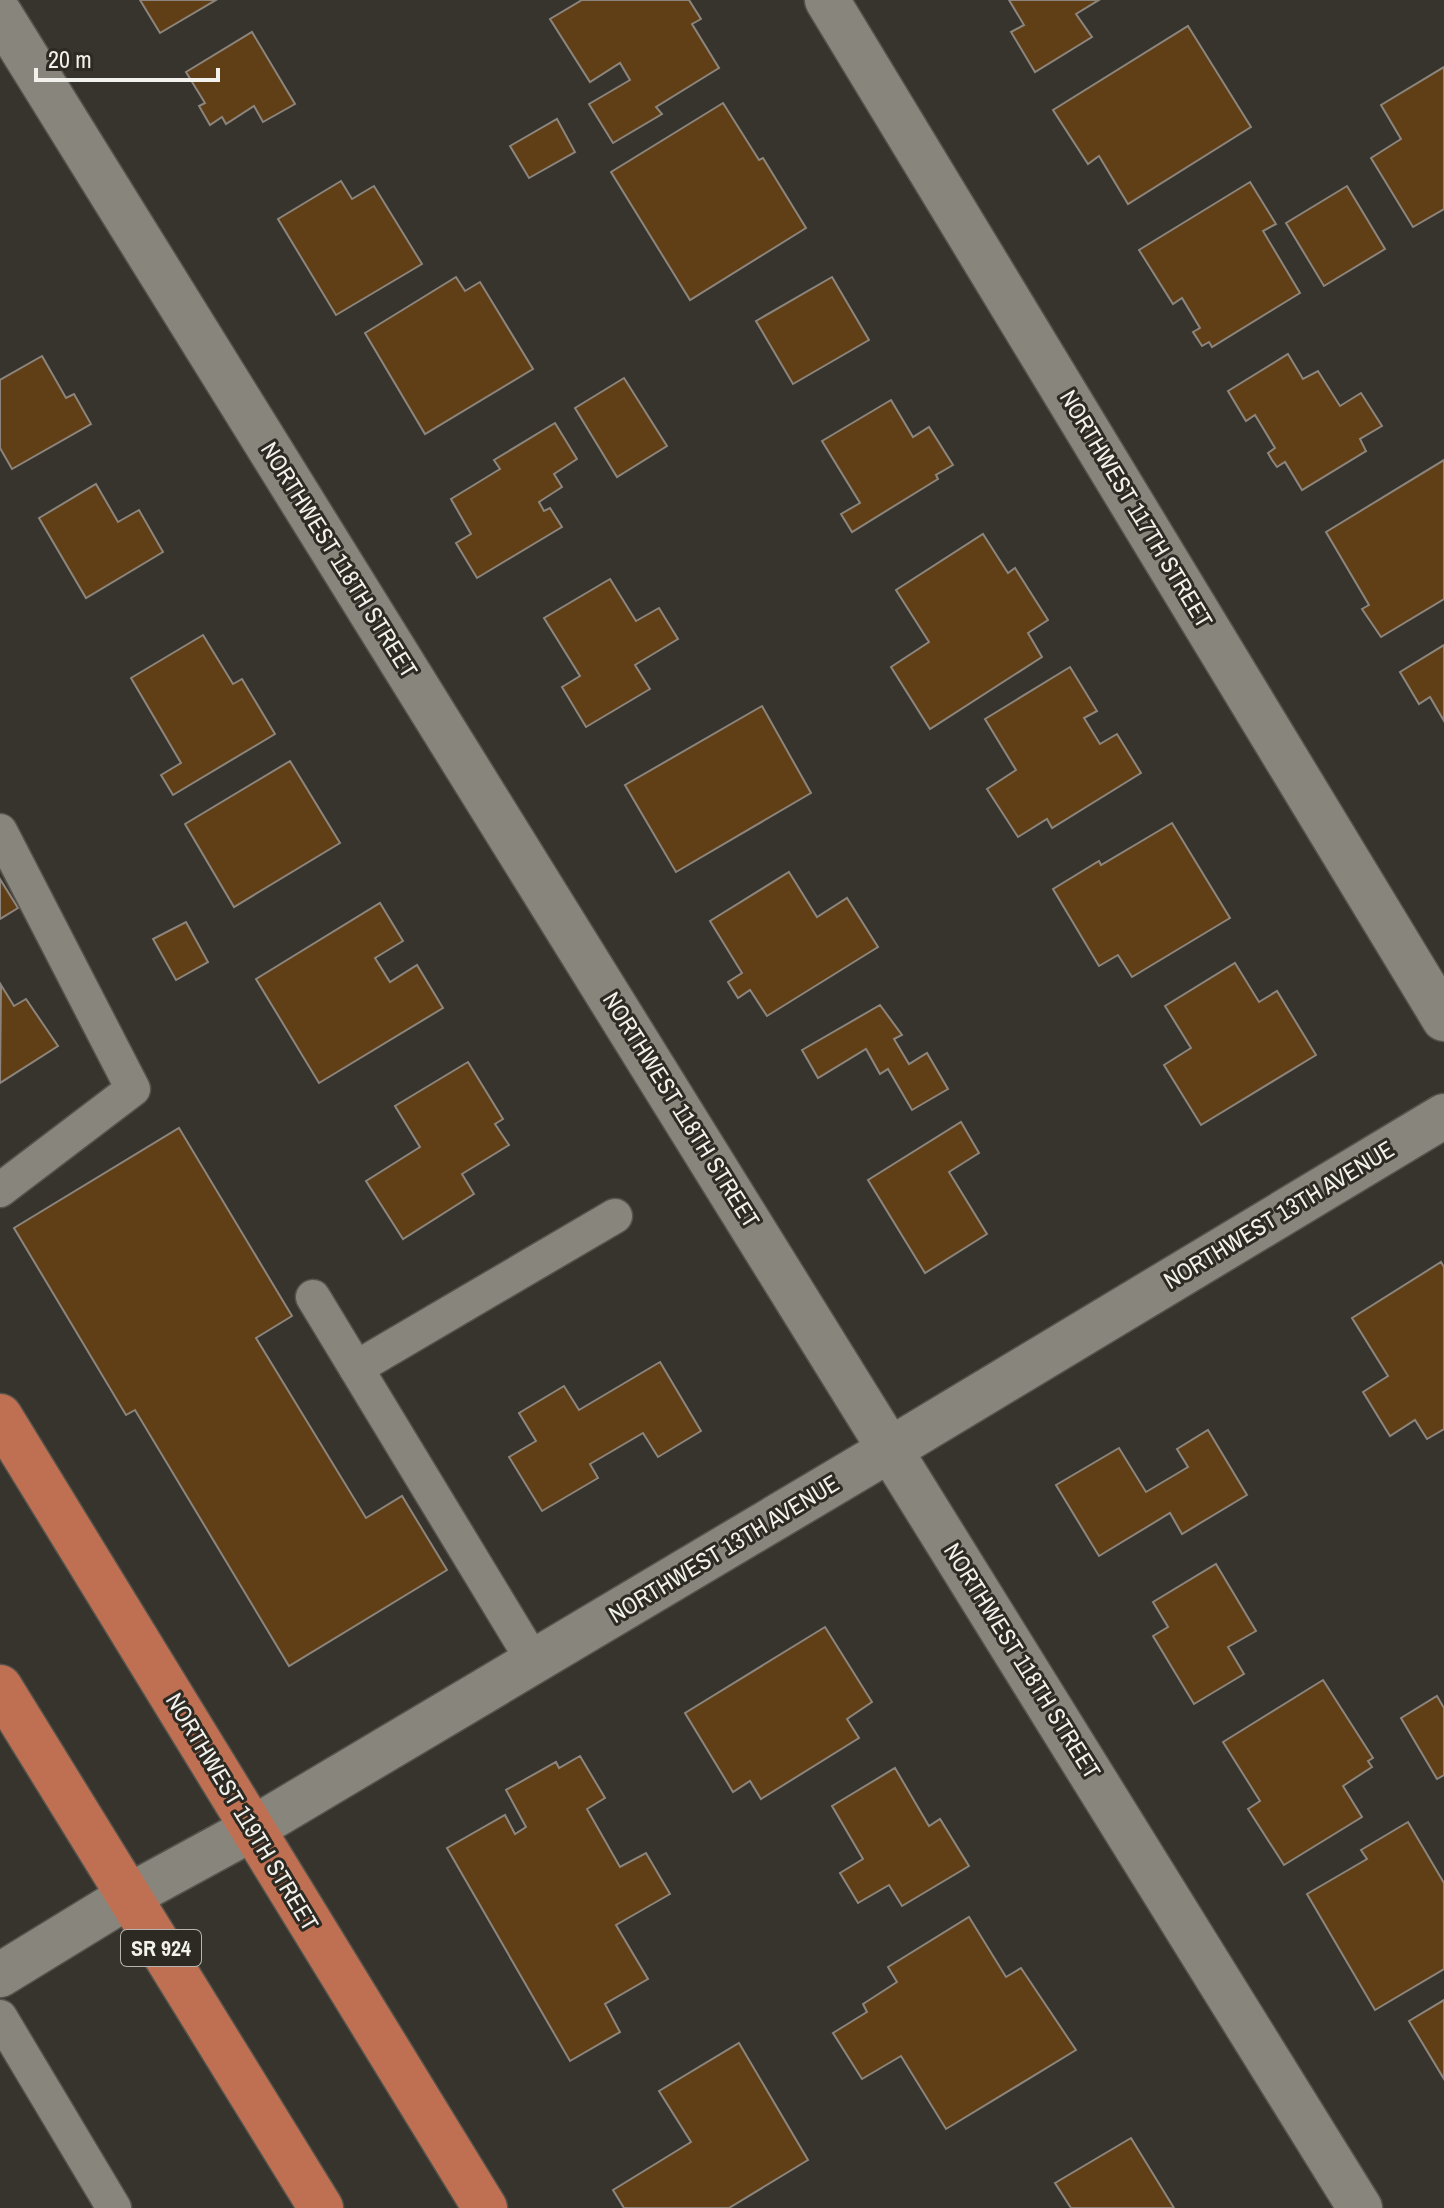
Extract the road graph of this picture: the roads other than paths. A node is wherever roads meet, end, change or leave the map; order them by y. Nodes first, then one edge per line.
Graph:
1 (827, 0) edge
2 (0, 14) edge
3 (0, 831) edge
4 (1444, 1019) edge
5 (1444, 1116) edge
6 (0, 1190) edge
7 (615, 1216) dead end
8 (313, 1297) dead end
9 (356, 1368) junction
10 (0, 1416) edge
11 (891, 1449) junction
12 (534, 1662) junction
13 (0, 1687) edge
14 (252, 1829) junction
15 (129, 1896) junction
16 (0, 1975) edge
17 (0, 2017) edge
18 (114, 2208) edge
19 (321, 2208) edge
20 (485, 2208) edge
21 (1360, 2208) edge

1 - 4 street, NORTHWEST 117TH STREET
2 - 11 street, NORTHWEST 118TH STREET
3 - 6 lane
5 - 11 street, NORTHWEST 13TH AVENUE
7 - 9 lane
8 - 9 lane
9 - 12 lane
10 - 14 highway, NORTHWEST 119TH STREET
11 - 12 street, NORTHWEST 13TH AVENUE
11 - 21 street, NORTHWEST 118TH STREET
12 - 14 street, NORTHWEST 13TH AVENUE
13 - 15 highway, SR 924
14 - 15 street, NORTHWEST 13TH AVENUE
14 - 20 highway, NORTHWEST 119TH STREET
15 - 16 street, NORTHWEST 13TH AVENUE
15 - 19 highway, SR 924
17 - 18 lane

